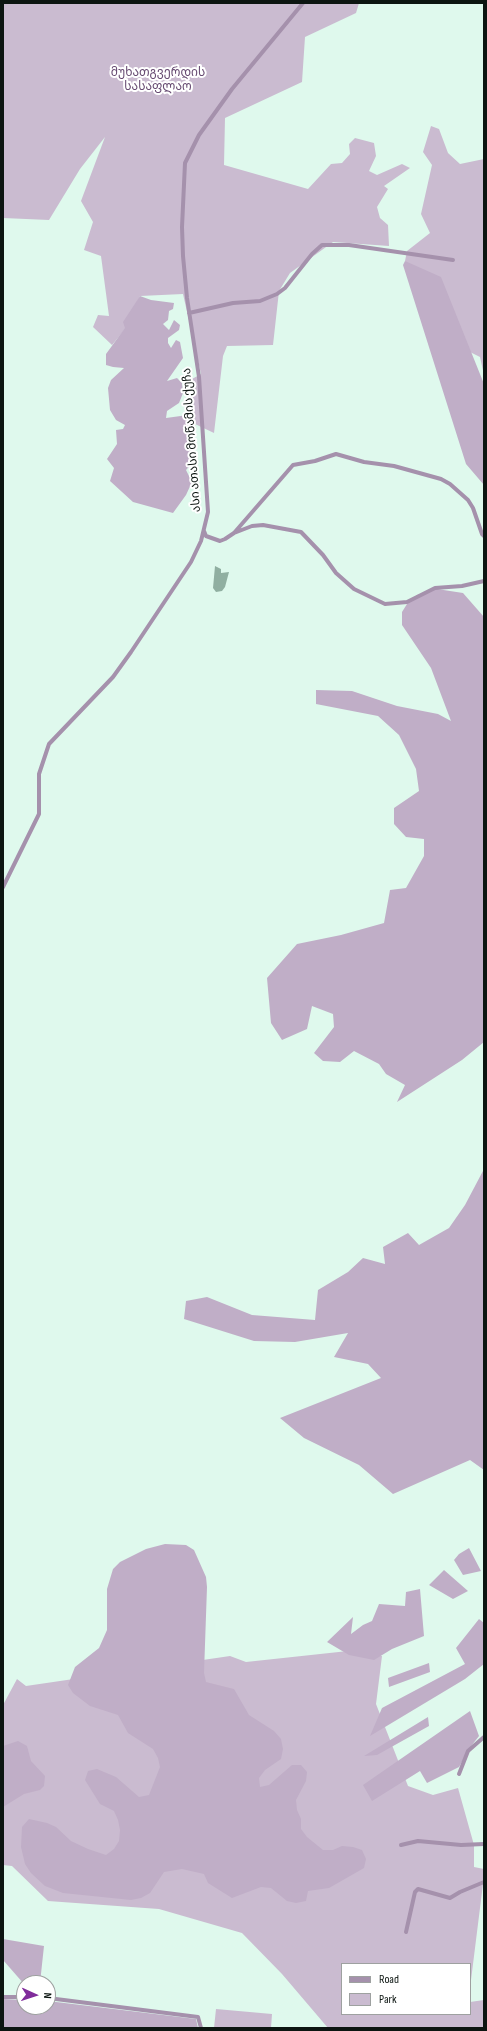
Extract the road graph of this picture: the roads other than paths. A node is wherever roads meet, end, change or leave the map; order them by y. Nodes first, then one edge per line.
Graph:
1 (303, 3) edge
2 (453, 260) dead end
3 (189, 314) junction
4 (204, 531) junction
5 (234, 533) junction
6 (484, 536) edge
7 (484, 581) edge
8 (3, 887) edge
9 (484, 1737) edge
10 (459, 1774) dead end
11 (484, 1844) edge
12 (401, 1845) dead end
13 (484, 1882) edge
14 (406, 1932) dead end
15 (3, 1997) edge
16 (16, 1997) edge
17 (56, 1999) edge
18 (201, 2028) edge

1 - 3 street, ასი ათასი მოწამის ქუჩა
2 - 3 street
3 - 4 street, ასი ათასი მოწამის ქუჩა
4 - 5 street
4 - 8 street, ასი ათასი მოწამის ქუჩა
5 - 6 street
5 - 7 street
9 - 10 street
11 - 12 street
13 - 14 street
15 - 16 street
17 - 18 street

